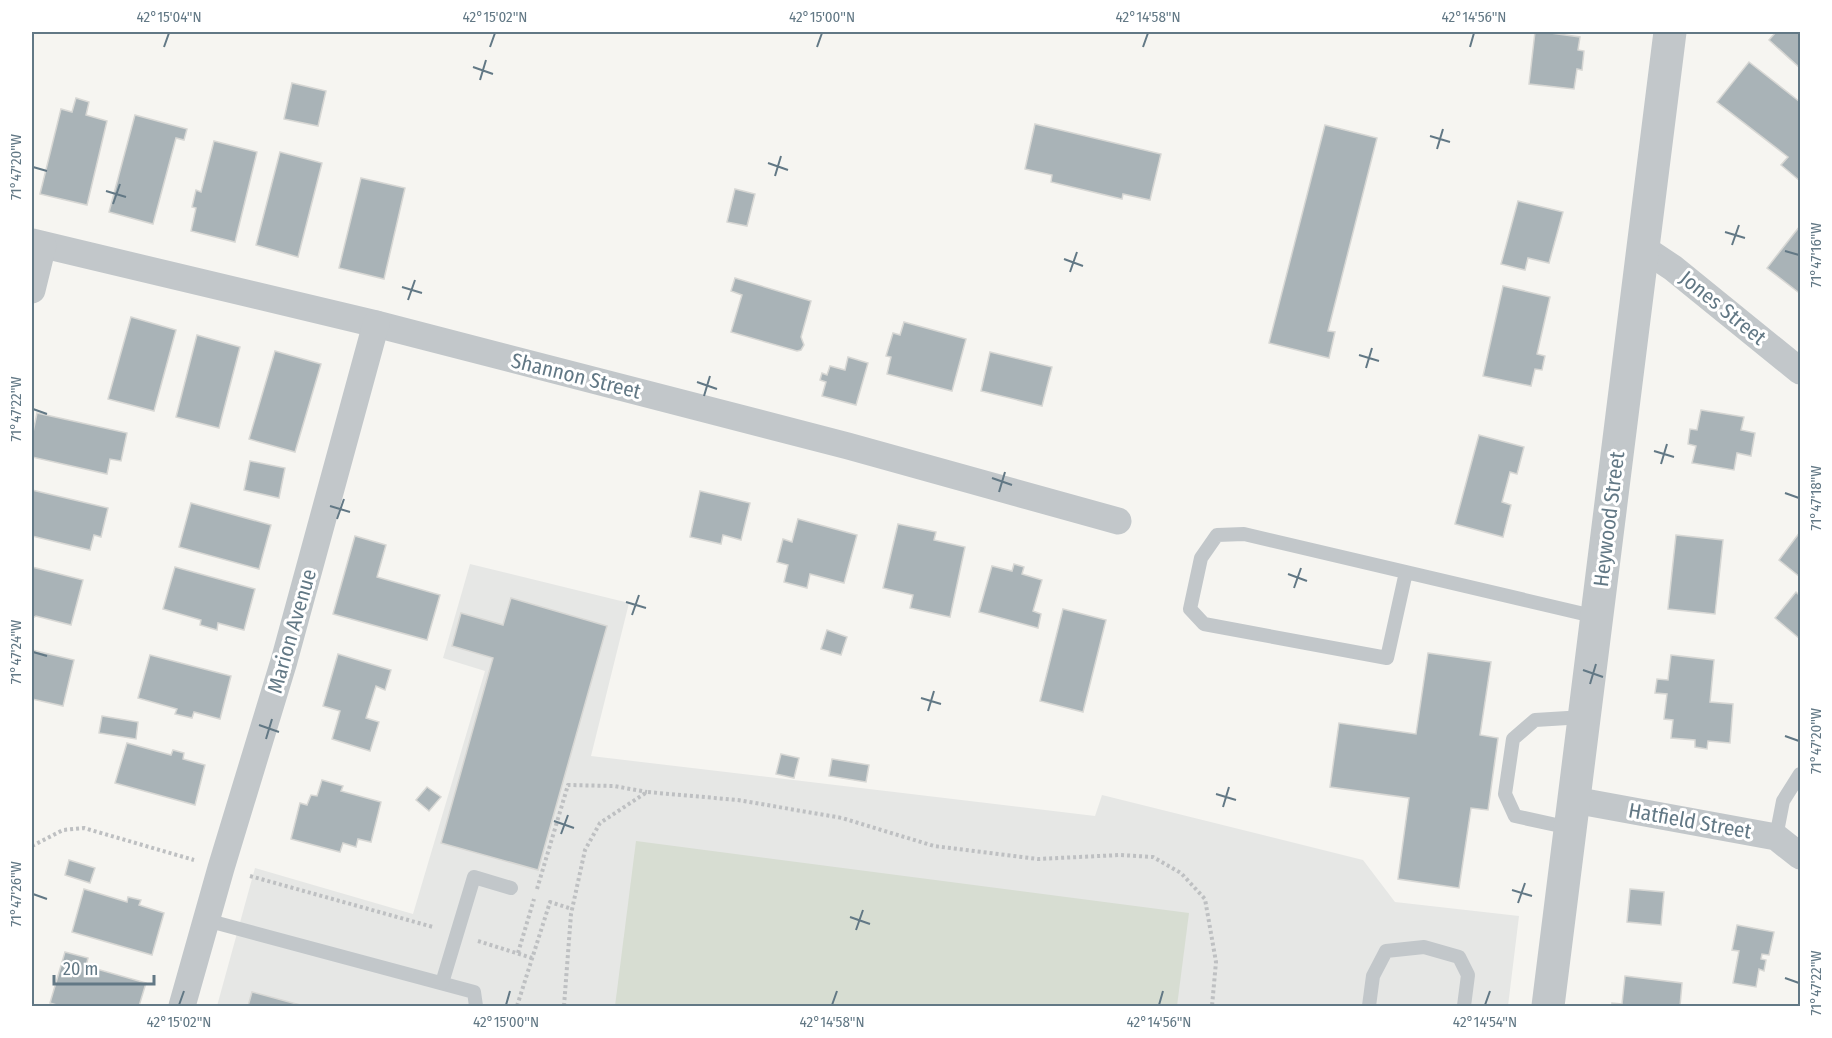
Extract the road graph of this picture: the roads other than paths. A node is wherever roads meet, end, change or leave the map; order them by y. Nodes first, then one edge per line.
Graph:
1 (1670, 32) edge
2 (37, 244) edge
3 (1643, 248) junction
4 (32, 290) edge
5 (376, 324) junction
6 (1800, 371) edge
7 (1118, 521) dead end
8 (1406, 572) junction
9 (1597, 617) junction
10 (1584, 717) junction
11 (1800, 774) edge
12 (1572, 814) junction
13 (1776, 837) junction
14 (1800, 856) edge
15 (511, 888) dead end
16 (206, 920) junction
17 (442, 983) junction
18 (182, 1006) edge
19 (476, 1006) edge
20 (1369, 1006) edge
21 (1464, 1006) edge
22 (1548, 1006) edge

1 - 3 street, Heywood Street
2 - 4 street
2 - 5 street, Shannon Street
3 - 6 street, Jones Street
3 - 9 street, Heywood Street
5 - 7 street, Shannon Street
5 - 16 street, Marion Avenue
8 - 8 lane
8 - 9 lane
9 - 10 street, Heywood Street
10 - 12 street, Heywood Street
10 - 12 lane
11 - 13 lane
12 - 13 street, Hatfield Street
12 - 22 street, Heywood Street
13 - 14 street, Hatfield Street
15 - 17 lane
16 - 17 lane
16 - 18 street, Marion Avenue
17 - 19 lane
20 - 21 lane

